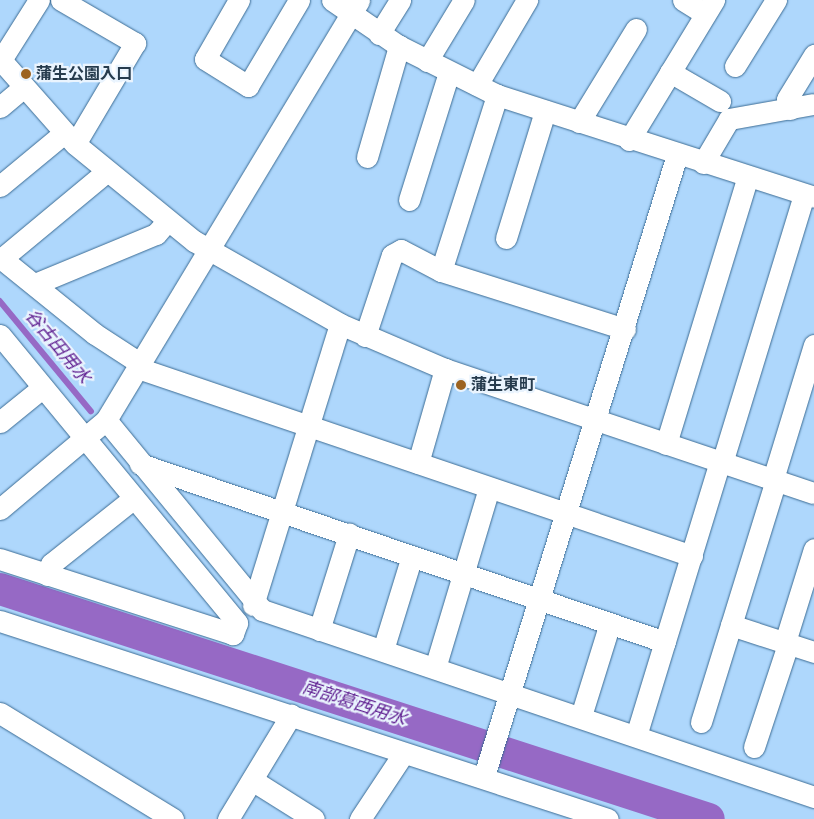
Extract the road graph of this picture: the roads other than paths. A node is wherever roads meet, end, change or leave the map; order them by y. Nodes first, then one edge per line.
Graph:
1 (39, 0) edge
2 (61, 0) edge
3 (239, 0) edge
4 (299, 0) edge
5 (332, 0) edge
6 (400, 0) edge
7 (464, 0) edge
8 (527, 0) edge
9 (683, 0) edge
10 (776, 0) edge
11 (710, 7) edge
12 (354, 8) edge
13 (636, 29) dead end
14 (380, 34) junction
15 (399, 46) junction
16 (814, 55) edge
17 (0, 60) edge
18 (427, 61) junction
19 (735, 66) dead end
20 (449, 72) junction
21 (670, 72) junction
22 (477, 84) junction
23 (23, 88) junction
24 (497, 95) junction
25 (720, 101) dead end
26 (812, 104) dead end
27 (0, 108) edge
28 (790, 109) junction
29 (546, 111) junction
30 (579, 122) junction
31 (70, 138) junction
32 (629, 140) junction
33 (677, 155) junction
34 (367, 157) dead end
35 (704, 163) junction
36 (106, 172) junction
37 (748, 176) junction
38 (0, 186) edge
39 (809, 195) edge
40 (409, 200) dead end
41 (168, 220) junction
42 (506, 238) dead end
43 (209, 252) junction
44 (1, 259) edge
45 (441, 271) junction
46 (35, 284) junction
47 (340, 324) junction
48 (625, 329) junction
49 (0, 335) edge
50 (365, 336) junction
51 (814, 345) edge
52 (140, 366) junction
53 (445, 369) junction
54 (43, 387) junction
55 (595, 418) junction
56 (106, 420) junction
57 (0, 422) edge
58 (308, 426) junction
59 (86, 439) junction
60 (666, 444) junction
61 (721, 462) junction
62 (418, 463) junction
63 (140, 464) junction
64 (774, 479) junction
65 (489, 488) junction
66 (814, 493) edge
67 (134, 498) junction
68 (0, 509) edge
69 (282, 512) junction
70 (566, 514) junction
71 (349, 534) junction
72 (814, 549) edge
73 (412, 556) junction
74 (692, 556) junction
75 (0, 560) edge
76 (463, 573) junction
77 (47, 575) junction
78 (540, 599) junction
79 (253, 605) junction
80 (610, 623) junction
81 (731, 625) junction
82 (2, 626) edge
83 (319, 630) junction
84 (665, 642) junction
85 (787, 643) junction
86 (383, 650) junction
87 (814, 652) edge
88 (435, 668) junction
89 (510, 693) junction
90 (0, 713) edge
91 (291, 715) junction
92 (582, 716) junction
93 (701, 722) dead end
94 (636, 736) junction
95 (754, 747) dead end
96 (403, 754) junction
97 (486, 771) junction
98 (252, 780) junction
99 (814, 797) edge
100 (573, 814) edge
101 (173, 819) edge
102 (228, 819) edge
103 (314, 819) edge
104 (360, 819) edge
105 (608, 819) edge

1 - 17 street
2 - 31 street
3 - 4 street
5 - 12 street
6 - 14 street
7 - 18 street
8 - 22 street
9 - 11 street
10 - 19 street
11 - 21 street
12 - 14 street
12 - 43 street
13 - 30 street
14 - 15 street
15 - 18 street
15 - 34 street
16 - 28 street
17 - 23 street
18 - 20 street
20 - 22 street
20 - 40 street
21 - 25 street
21 - 32 street
22 - 24 street
23 - 27 street
23 - 31 street
24 - 29 street
24 - 45 street
26 - 28 street
28 - 35 street
29 - 30 street
29 - 42 street
30 - 32 street
31 - 36 street
31 - 38 street
32 - 33 street
33 - 35 street
33 - 48 street
35 - 37 street
36 - 41 street
36 - 44 street
37 - 39 street
37 - 60 street
39 - 61 street
41 - 43 street
41 - 46 street
43 - 47 street
43 - 52 street
44 - 46 street
45 - 48 street
45 - 50 street
46 - 52 street
47 - 50 street
47 - 58 street
48 - 55 street
49 - 54 street
50 - 53 street
51 - 64 street
52 - 56 street
52 - 58 street
53 - 55 street
53 - 62 street
54 - 57 street
54 - 59 street
55 - 60 street
55 - 70 street
56 - 59 street
56 - 63 street
58 - 62 street
58 - 69 street
59 - 67 street
59 - 68 street
60 - 61 street
61 - 64 street
61 - 74 street
62 - 65 street
63 - 69 street
63 - 79 street
64 - 66 street
64 - 81 street
65 - 70 street
65 - 76 street
67 - 77 street
67 - 77 street
69 - 71 street
69 - 79 street
70 - 74 street
70 - 78 street
71 - 73 street
71 - 83 street
72 - 85 street
73 - 76 street
73 - 86 street
74 - 84 street
75 - 77 street
76 - 78 street
76 - 88 street
78 - 80 street
78 - 89 street
79 - 83 street
80 - 84 street
80 - 92 street
81 - 85 street
81 - 93 street
82 - 91 street
83 - 86 street
84 - 94 street
85 - 87 street
85 - 95 street
86 - 88 street
88 - 89 street
89 - 92 street
89 - 97 street
90 - 101 street
91 - 96 street
91 - 98 street
92 - 94 street
94 - 99 street
96 - 97 street
96 - 104 street
97 - 100 street
98 - 102 street
98 - 103 street
100 - 105 street

